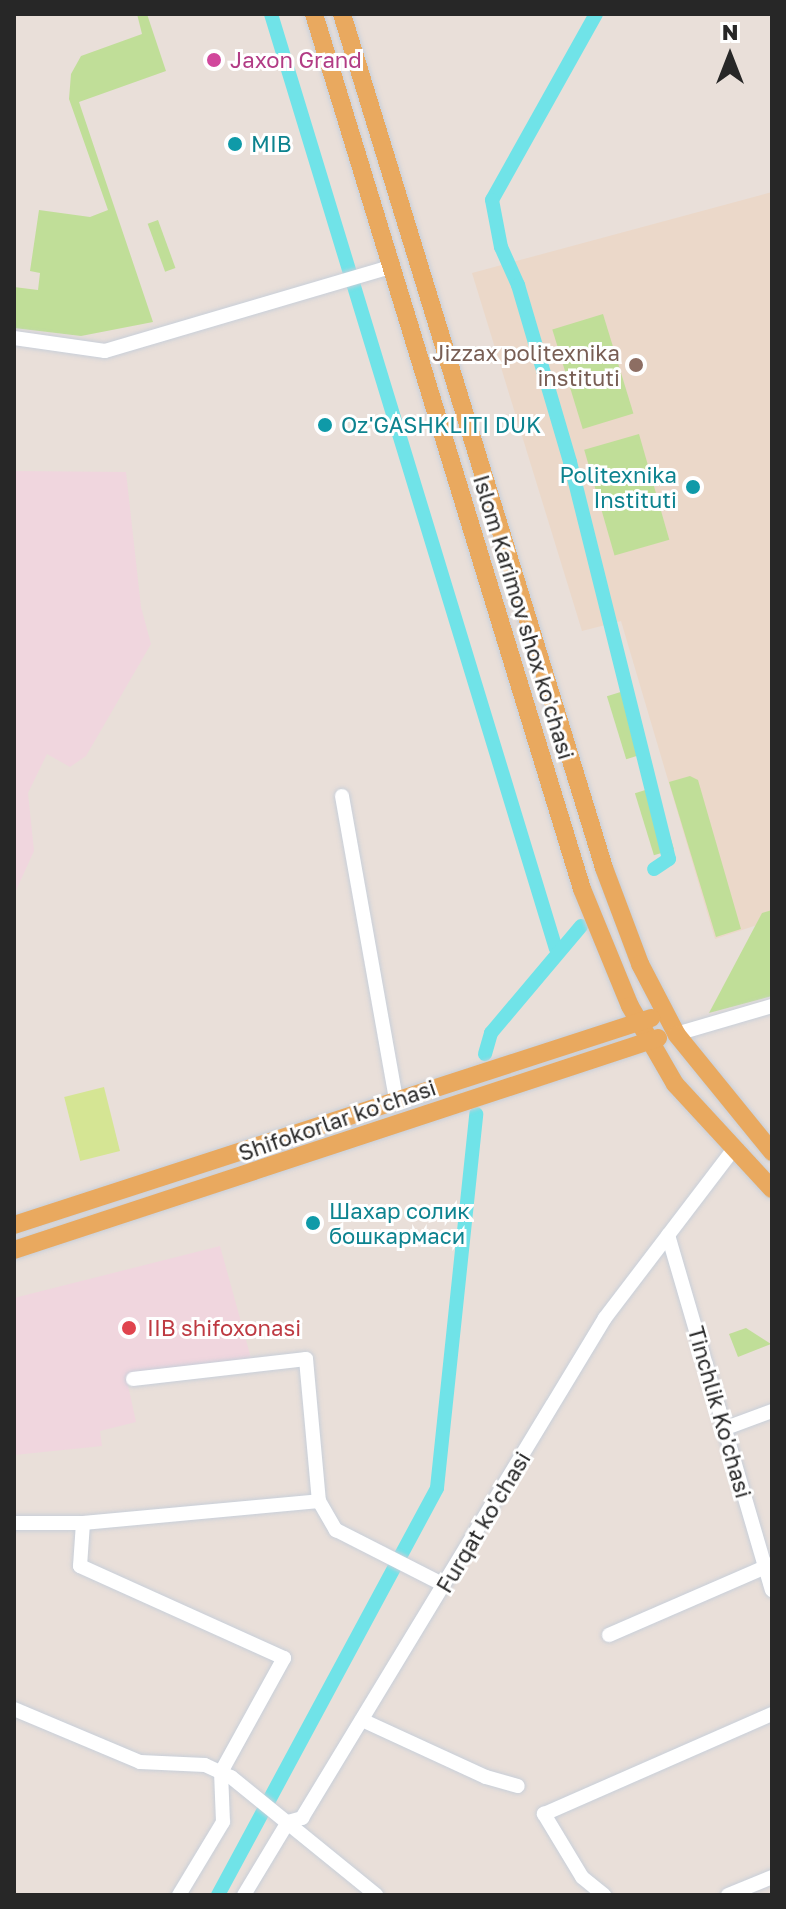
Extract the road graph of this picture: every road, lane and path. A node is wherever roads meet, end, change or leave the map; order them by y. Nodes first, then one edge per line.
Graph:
1 (314, 14) edge
2 (342, 14) edge
3 (393, 266) junction
4 (14, 338) edge
5 (342, 796) dead end
6 (772, 1006) edge
7 (664, 1014) junction
8 (639, 1022) junction
9 (676, 1034) junction
10 (648, 1041) junction
11 (396, 1099) junction
12 (732, 1151) junction
13 (772, 1152) edge
14 (772, 1189) edge
15 (14, 1225) edge
16 (668, 1235) junction
17 (14, 1250) edge
18 (133, 1379) dead end
19 (772, 1411) edge
20 (726, 1428) junction
21 (319, 1501) junction
22 (14, 1523) edge
23 (83, 1523) junction
24 (768, 1566) edge
25 (444, 1585) junction
26 (772, 1590) edge
27 (609, 1635) dead end
28 (14, 1709) edge
29 (772, 1714) edge
30 (362, 1720) junction
31 (221, 1772) junction
32 (518, 1786) dead end
33 (288, 1822) junction
34 (772, 1877) edge
35 (179, 1895) edge
36 (244, 1895) edge
37 (376, 1895) edge
38 (604, 1895) edge
39 (728, 1895) edge

1 - 3 main road, Islom Karimov shox ko'chasi
2 - 7 main road, Islom Karimov shox ko'chasi
3 - 4 street
3 - 8 main road, Islom Karimov shox ko'chasi
5 - 11 street
6 - 9 street
7 - 8 main road, Shifokorlar ko'chasi
7 - 9 main road, Islom Karimov shox ko'chasi
8 - 10 main road, Islom Karimov shox ko'chasi
8 - 11 main road, Shifokorlar ko'chasi
9 - 10 main road, Shifokorlar ko'chasi
9 - 13 main road, Islom Karimov shox ko'chasi
10 - 12 main road, Islom Karimov shox ko'chasi
10 - 17 main road, Shifokorlar ko'chasi
11 - 15 main road, Shifokorlar ko'chasi
12 - 14 main road, Islom Karimov shox ko'chasi
12 - 16 street, Furqat ko'chasi
16 - 20 street, Tinchlik Ko'chasi
16 - 25 street, Furqat ko'chasi
18 - 21 street
19 - 20 street
20 - 24 street, Tinchlik Ko'chasi
21 - 23 street
21 - 25 street
22 - 23 street
23 - 31 street
24 - 26 street, Tinchlik Ko'chasi
24 - 27 street
25 - 30 street, Furqat ko'chasi
28 - 31 street
29 - 38 street
30 - 32 street
30 - 33 street, Furqat ko'chasi
31 - 33 street
31 - 35 street
33 - 36 street, Furqat ko'chasi
33 - 37 street
34 - 39 street

